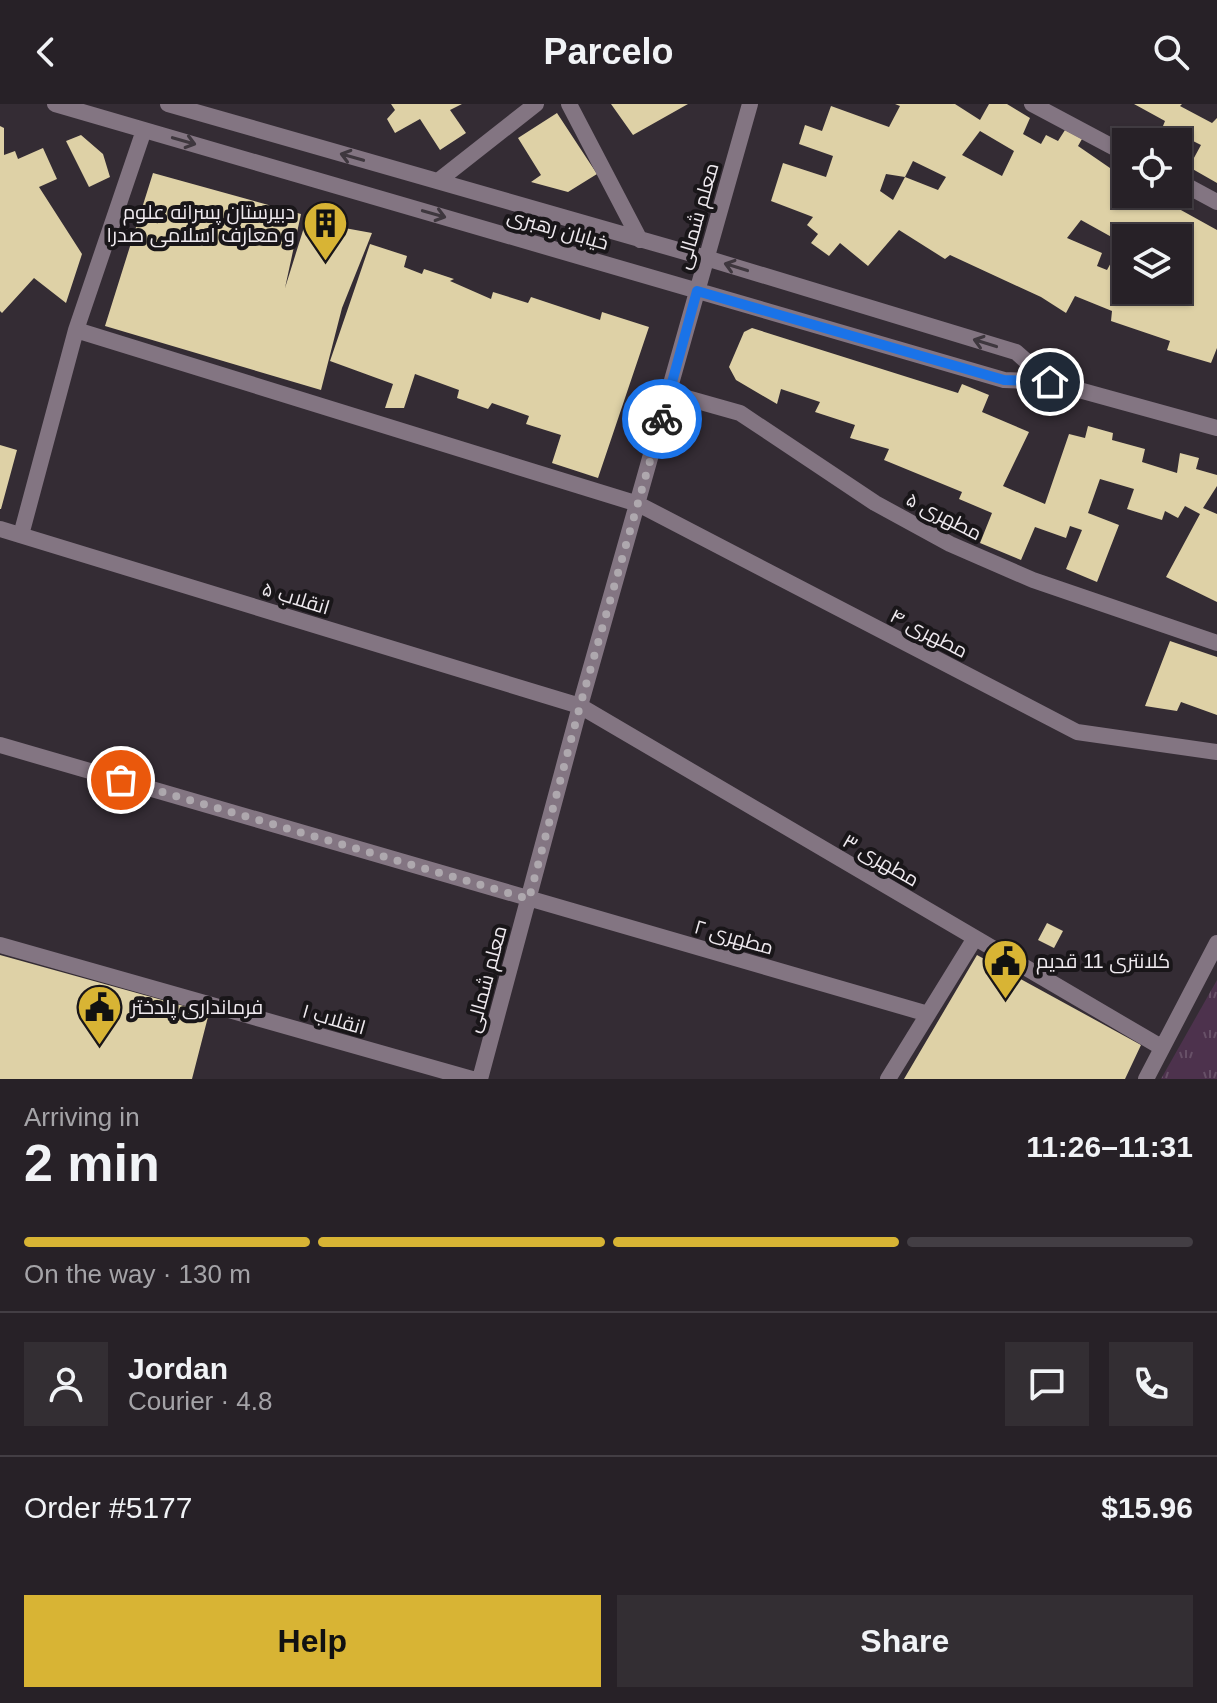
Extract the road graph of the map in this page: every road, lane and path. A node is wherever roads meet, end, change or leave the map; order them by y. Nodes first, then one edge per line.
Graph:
1 (55, 104) edge
2 (168, 104) edge
3 (536, 104) edge
4 (569, 104) edge
5 (750, 104) edge
6 (1032, 104) edge
7 (144, 130) junction
8 (1112, 147) edge
9 (438, 181) junction
10 (1192, 189) edge
11 (1217, 202) edge
12 (640, 240) junction
13 (706, 258) junction
14 (697, 291) junction
15 (76, 330) junction
16 (1050, 382) junction
17 (669, 393) junction
18 (1217, 428) edge
19 (638, 504) junction
20 (0, 529) edge
21 (21, 535) junction
22 (1217, 643) edge
23 (580, 706) junction
24 (0, 745) edge
25 (1217, 752) edge
26 (529, 899) junction
27 (975, 938) junction
28 (1217, 943) edge
29 (0, 945) edge
30 (928, 1014) junction
31 (1161, 1047) junction
32 (472, 1079) edge
33 (480, 1079) edge
34 (888, 1079) edge
35 (1146, 1079) edge

1 - 7 street, خیابان رهبری
9 -> 2 street, خیابان رهبری
3 - 9 street
4 - 12 street
5 - 13 street, معلم شمالی
6 - 8 street
7 -> 14 street, خیابان رهبری
7 - 15 street
9 - 12 street, خیابان رهبری
10 - 11 street
12 - 13 street, خیابان رهبری
13 - 14 street, معلم شمالی
16 -> 13 street, خیابان رهبری
14 - 16 street, خیابان رهبری
14 - 17 street, معلم شمالی
15 - 19 street, مطهری ۴
15 - 21 street
16 - 18 street, خیابان رهبری
17 - 19 street, معلم شمالی
17 - 22 street, مطهری ۵
19 - 23 street, معلم شمالی
19 - 25 street, مطهری ۴
20 - 21 street, انقلاب ۵
21 - 23 street, انقلاب ۵
23 - 26 street, معلم شمالی
23 - 27 street, مطهری ۳
24 - 26 street, مطهری ۲
26 - 30 street, مطهری ۲
26 - 33 street, معلم شمالی
27 - 30 street
27 - 31 street, مطهری ۳
28 - 31 street
29 - 32 street, انقلاب ۱
30 - 34 street
31 - 35 street

